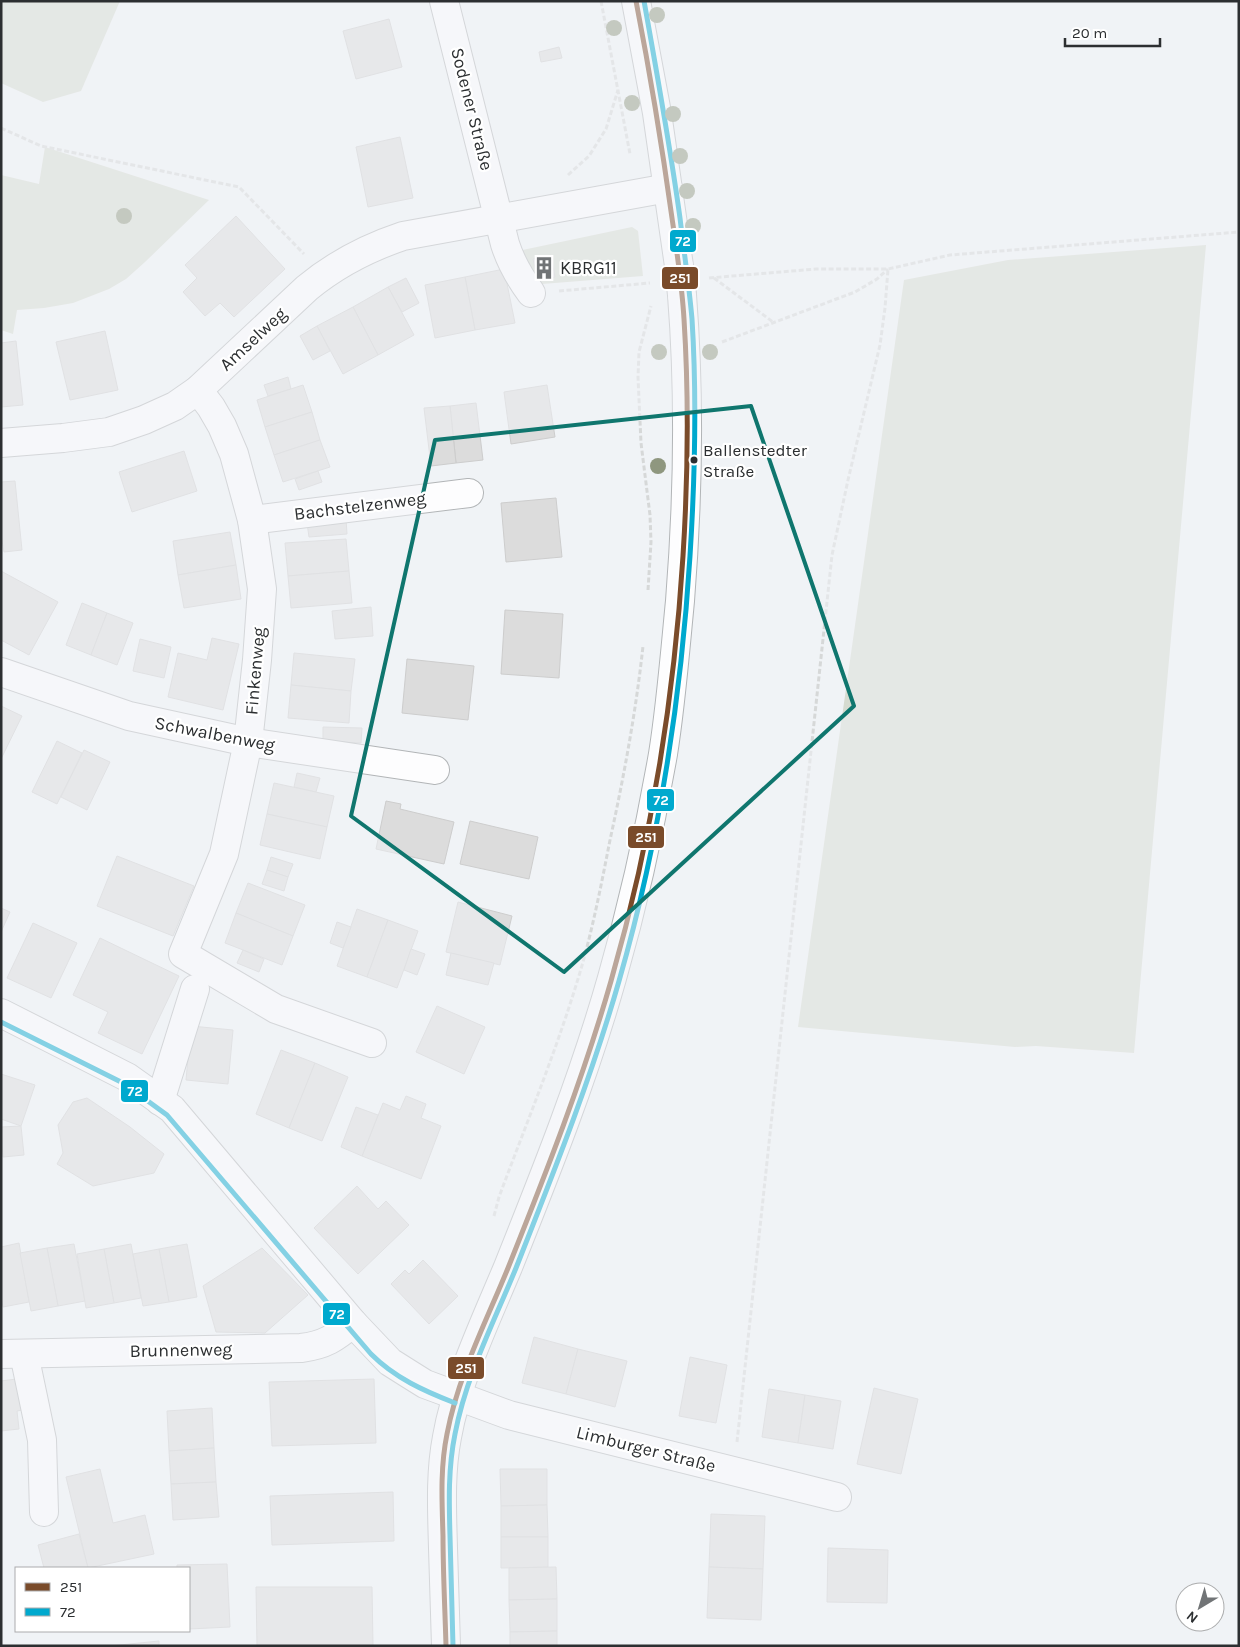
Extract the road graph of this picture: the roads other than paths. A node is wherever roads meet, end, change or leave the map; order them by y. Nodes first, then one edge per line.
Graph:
1 (444, 1) edge
2 (636, 1) edge
3 (668, 188) junction
4 (499, 218) junction
5 (531, 294) dead end
6 (198, 390) junction
7 (1, 443) edge
8 (469, 493) dead end
9 (252, 520) junction
10 (1, 672) edge
11 (248, 742) junction
12 (435, 770) dead end
13 (195, 989) dead end
14 (1, 1013) edge
15 (372, 1043) dead end
16 (160, 1101) junction
17 (353, 1323) junction
18 (13, 1354) edge
19 (458, 1396) junction
20 (837, 1497) dead end
21 (44, 1512) dead end
22 (446, 1646) edge

1 - 4 street, Sodener Straße
2 - 3 street
3 - 4 street
3 - 19 street, bridge
4 - 5 street, Sodener Straße
4 - 6 street, Amselweg
6 - 7 street, Amselweg
6 - 9 street, Finkenweg
8 - 9 street, Bachstelzenweg
9 - 11 street, Finkenweg
10 - 11 street, Schwalbenweg
11 - 12 street, Schwalbenweg
11 - 15 street, Finkenweg
13 - 16 street
14 - 16 street, Limburger Straße
16 - 17 street, Limburger Straße
17 - 18 street, Brunnenweg
17 - 19 street, Limburger Straße
18 - 21 street
19 - 20 street, Limburger Straße
19 - 22 street

